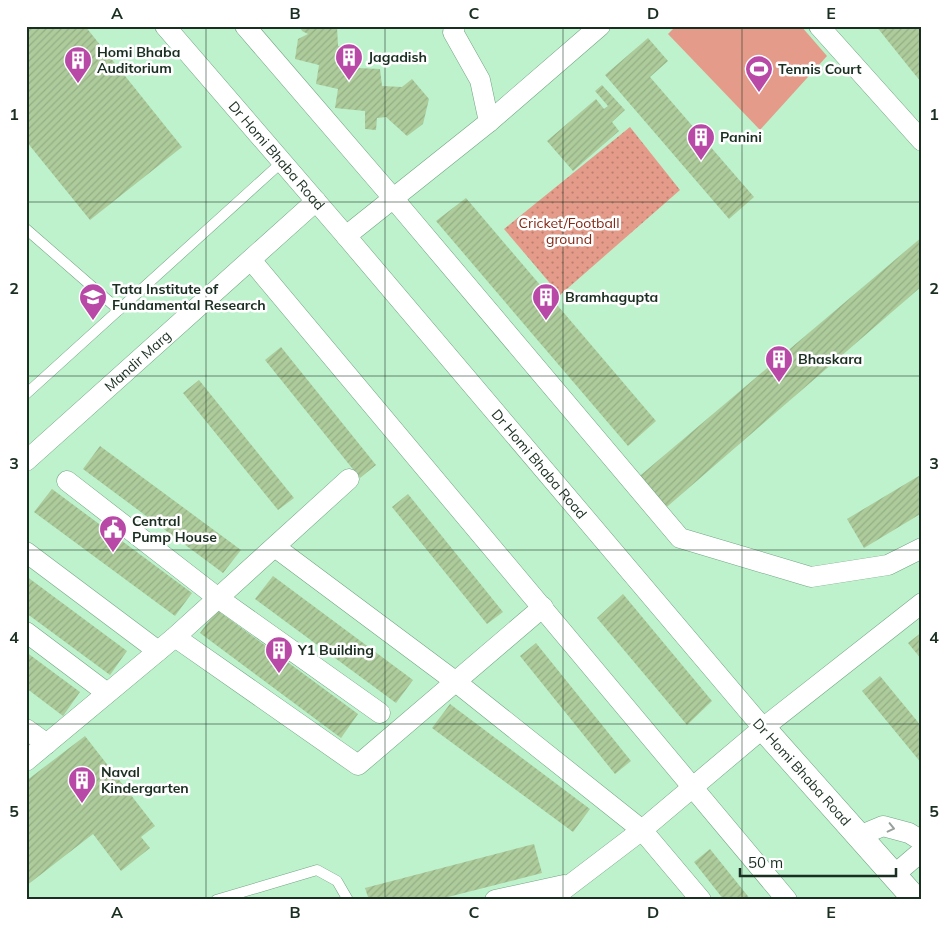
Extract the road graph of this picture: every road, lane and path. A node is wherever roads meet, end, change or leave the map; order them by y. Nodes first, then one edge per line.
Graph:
1 (165, 26) edge
2 (245, 26) edge
3 (454, 26) edge
4 (600, 26) edge
5 (819, 26) edge
6 (489, 122) junction
7 (922, 140) edge
8 (282, 162) junction
9 (393, 198) junction
10 (316, 202) junction
11 (26, 229) edge
12 (346, 236) junction
13 (251, 260) junction
14 (119, 310) junction
15 (26, 394) edge
16 (26, 461) edge
17 (349, 479) dead end
18 (67, 481) dead end
19 (275, 546) junction
20 (922, 548) edge
21 (26, 552) edge
22 (218, 598) junction
23 (922, 603) edge
24 (543, 606) junction
25 (26, 632) edge
26 (175, 637) junction
27 (158, 651) junction
28 (456, 682) junction
29 (107, 694) junction
30 (380, 713) dead end
31 (763, 728) junction
32 (26, 729) edge
33 (47, 744) junction
34 (26, 761) edge
35 (692, 787) junction
36 (642, 830) junction
37 (860, 836) junction
38 (922, 841) edge
39 (922, 851) edge
40 (894, 875) junction
41 (567, 885) junction
42 (216, 900) edge
43 (348, 900) edge
44 (495, 900) edge
45 (550, 900) edge
46 (701, 900) edge
47 (787, 900) edge
48 (916, 900) edge

1 - 8 street, Dr Homi Bhaba Road
2 - 9 street
3 - 6 street
4 - 6 street
5 - 7 street
6 - 9 street
8 - 10 street, Dr Homi Bhaba Road
8 - 14 lane
9 - 12 street
9 - 20 street
10 - 12 street, Dr Homi Bhaba Road
10 - 13 street, Mandir Marg
11 - 14 lane
12 - 31 street, Dr Homi Bhaba Road
13 - 16 street, Mandir Marg
13 - 24 street
14 - 15 lane
17 - 19 street
18 - 22 street
19 - 22 street
19 - 28 street
21 - 27 street
22 - 26 street
22 - 30 street
23 - 31 street
24 - 28 street
24 - 35 street
25 - 29 street
26 - 27 street
26 - 28 street
27 - 29 street
28 - 36 street
29 - 33 street
31 - 35 street
31 - 37 street, Dr Homi Bhaba Road
32 - 33 street
33 - 34 street
35 - 36 street
35 - 47 street
36 - 41 street
36 - 46 street
37 -> 38 street
37 - 40 street, Dr Homi Bhaba Road
39 - 40 street
40 - 48 street, Dr Homi Bhaba Road
41 - 44 street
41 - 45 street
42 - 43 lane

